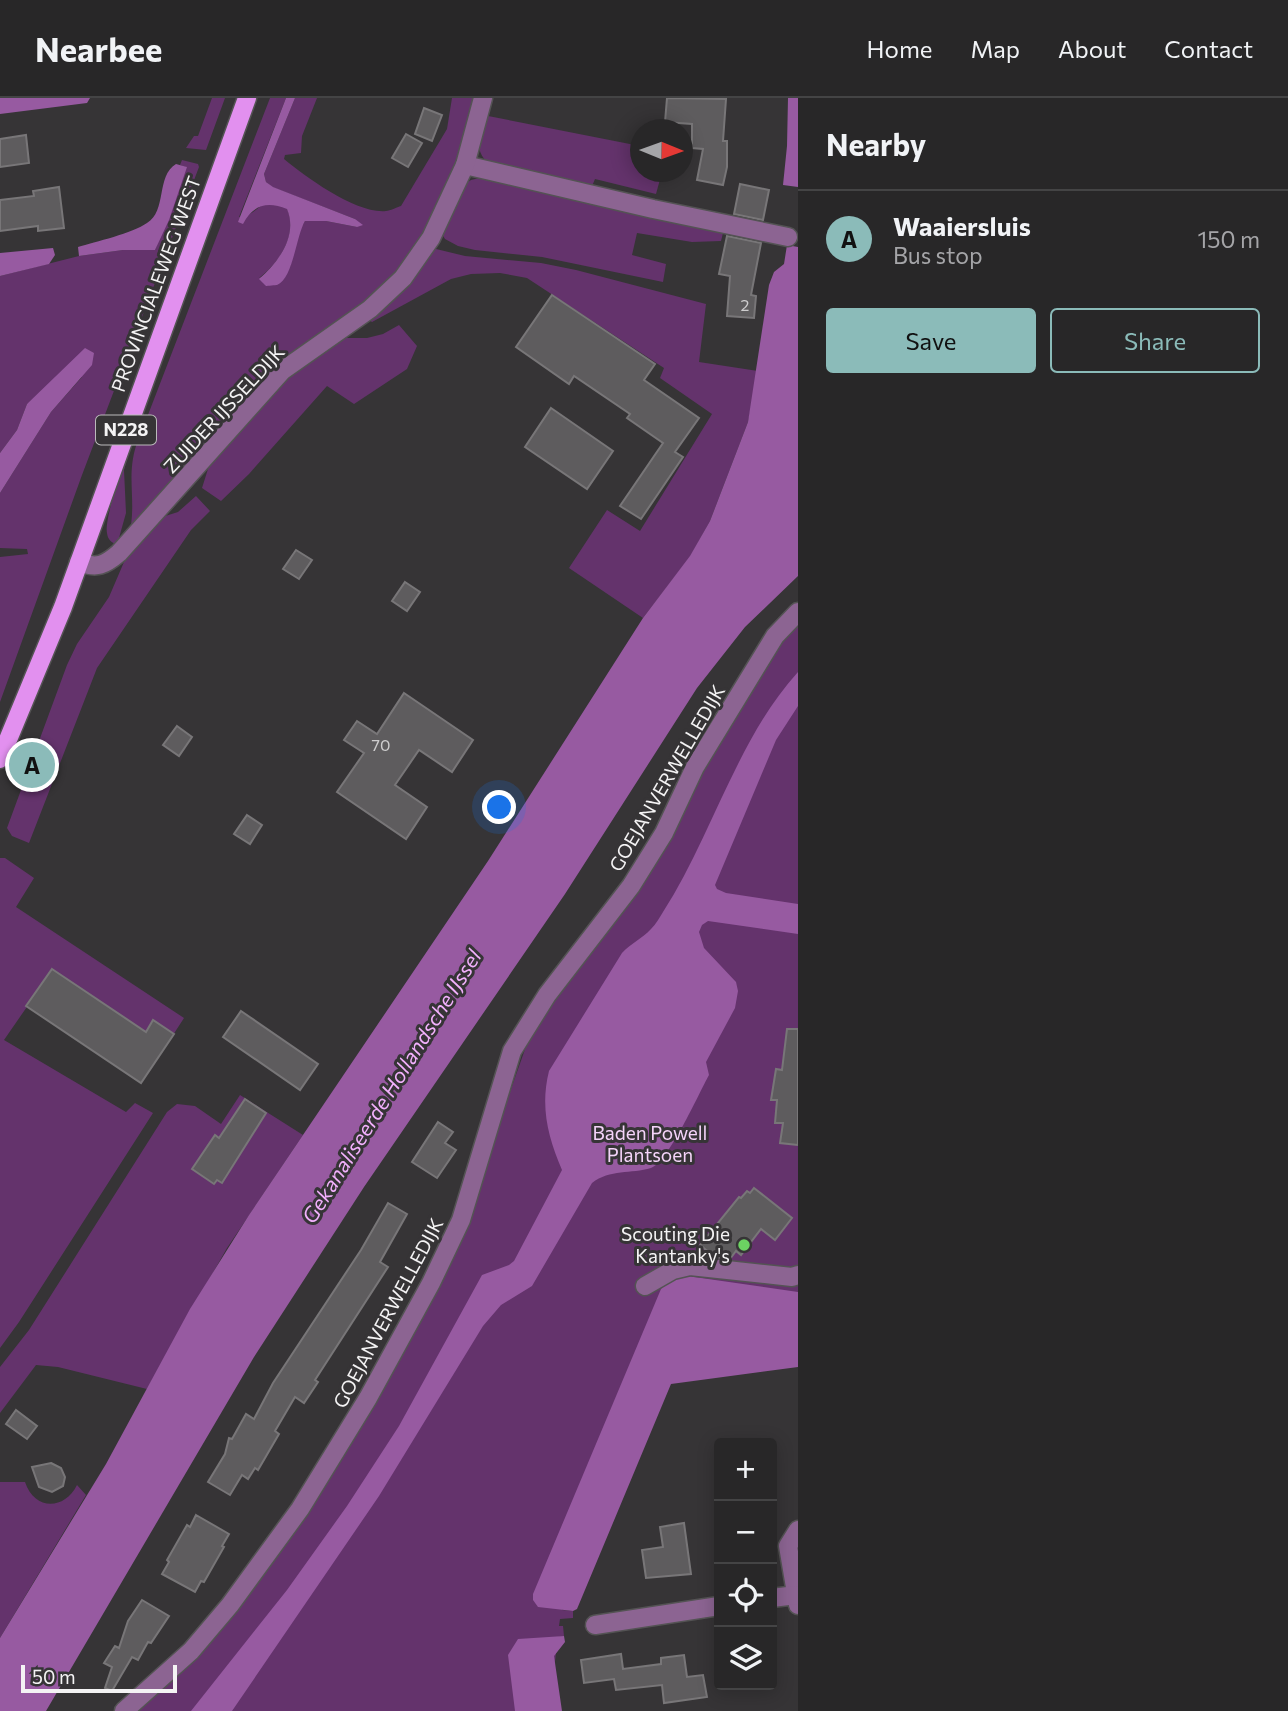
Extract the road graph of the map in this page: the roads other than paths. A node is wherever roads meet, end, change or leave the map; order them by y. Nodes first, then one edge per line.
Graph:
1 (247, 98) edge
2 (483, 98) edge
3 (465, 165) junction
4 (788, 237) dead end
5 (79, 562) junction
6 (798, 612) edge
7 (0, 759) edge
8 (798, 1275) edge
9 (645, 1286) dead end
10 (798, 1530) edge
11 (777, 1598) edge
12 (797, 1600) edge
13 (714, 1607) edge
14 (594, 1625) dead end
15 (124, 1711) edge

1 - 5 main road, PROVINCIALEWEG WEST / N228
2 - 3 street, ZUIDER IJSSELDIJK
3 - 4 street
3 - 5 street, ZUIDER IJSSELDIJK
5 - 7 main road, PROVINCIALEWEG WEST / N228
6 - 15 street, GOEJANVERWELLEDIJK
8 - 9 street
10 - 12 street
11 - 12 street
13 - 14 street

